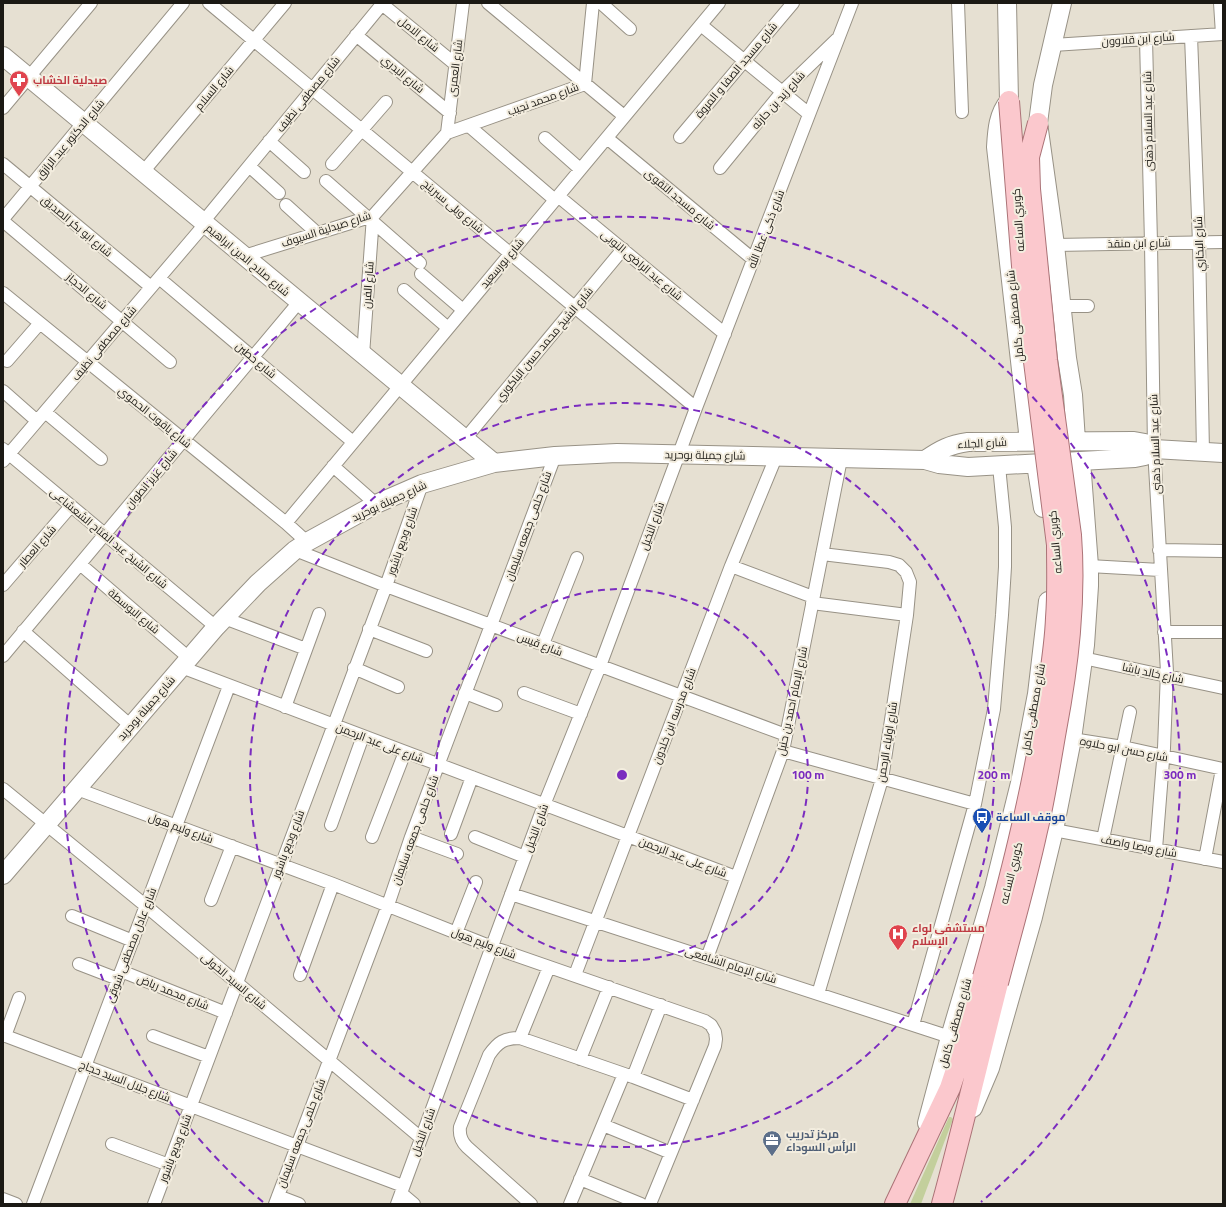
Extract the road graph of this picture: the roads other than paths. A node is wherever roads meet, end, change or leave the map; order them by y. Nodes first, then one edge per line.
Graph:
1 (91, 3) edge
2 (183, 3) edge
3 (209, 3) edge
4 (285, 3) edge
5 (463, 3) edge
6 (488, 3) edge
7 (593, 3) edge
8 (600, 3) edge
9 (719, 3) edge
10 (793, 3) edge
11 (852, 3) edge
12 (958, 3) edge
13 (1007, 3) edge
14 (1062, 3) edge
15 (1220, 3) edge
16 (382, 4) edge
17 (701, 25) junction
18 (630, 29) dead end
19 (1222, 34) edge
20 (356, 35) junction
21 (840, 36) junction
22 (1191, 36) junction
23 (1146, 39) junction
24 (254, 40) junction
25 (1053, 45) junction
26 (3, 56) edge
27 (744, 61) junction
28 (456, 64) junction
29 (29, 78) junction
30 (585, 84) junction
31 (312, 89) junction
32 (782, 92) junction
33 (1009, 101) junction
34 (386, 102) dead end
35 (3, 108) edge
36 (962, 112) dead end
37 (450, 113) junction
38 (810, 114) junction
39 (624, 116) junction
40 (83, 123) junction
41 (1038, 123) junction
42 (469, 126) junction
43 (362, 130) junction
44 (447, 133) junction
45 (680, 137) dead end
46 (545, 138) dead end
47 (607, 138) junction
48 (269, 142) junction
49 (3, 164) edge
50 (332, 164) dead end
51 (249, 166) junction
52 (720, 168) dead end
53 (580, 169) junction
54 (143, 172) junction
55 (304, 172) dead end
56 (412, 172) junction
57 (326, 181) dead end
58 (30, 186) junction
59 (279, 193) dead end
60 (556, 198) junction
61 (286, 205) dead end
62 (371, 218) junction
63 (3, 220) edge
64 (204, 223) junction
65 (316, 233) junction
66 (1223, 242) edge
67 (1151, 243) junction
68 (1199, 243) junction
69 (1055, 245) junction
70 (623, 249) junction
71 (510, 253) junction
72 (244, 256) junction
73 (754, 260) junction
74 (159, 278) junction
75 (151, 287) junction
76 (404, 290) dead end
77 (3, 293) edge
78 (299, 302) junction
79 (1061, 306) junction
80 (1088, 306) dead end
81 (575, 307) junction
82 (463, 310) junction
83 (122, 321) junction
84 (40, 323) junction
85 (448, 328) junction
86 (725, 334) junction
87 (363, 355) junction
88 (253, 357) junction
89 (7, 361) dead end
90 (87, 362) junction
91 (170, 362) dead end
92 (400, 386) junction
93 (3, 391) edge
94 (696, 408) junction
95 (41, 416) junction
96 (464, 439) junction
97 (184, 440) junction
98 (1029, 441) junction
99 (1076, 441) junction
100 (353, 442) junction
101 (1154, 449) junction
102 (1203, 452) junction
103 (1223, 453) edge
104 (5, 455) edge
105 (679, 455) junction
106 (554, 456) junction
107 (776, 457) junction
108 (101, 459) dead end
109 (841, 459) junction
110 (925, 460) junction
111 (1081, 461) junction
112 (494, 463) junction
113 (1036, 464) junction
114 (333, 466) junction
115 (998, 466) junction
116 (422, 484) junction
117 (376, 504) junction
118 (71, 506) junction
119 (286, 523) junction
120 (105, 534) junction
121 (301, 546) junction
122 (1159, 550) junction
123 (1223, 551) edge
124 (822, 554) junction
125 (577, 558) dead end
126 (80, 564) junction
127 (731, 566) junction
128 (1089, 566) junction
129 (1160, 570) junction
130 (3, 585) edge
131 (386, 586) junction
132 (813, 600) junction
133 (1048, 609) junction
134 (1088, 612) junction
135 (319, 614) dead end
136 (907, 615) junction
137 (220, 622) junction
138 (491, 625) junction
139 (369, 629) junction
140 (23, 632) junction
141 (1164, 632) junction
142 (1223, 632) edge
143 (543, 644) junction
144 (306, 649) junction
145 (426, 651) dead end
146 (3, 656) edge
147 (1084, 658) junction
148 (185, 662) junction
149 (600, 666) junction
150 (354, 668) junction
151 (1166, 676) junction
152 (229, 686) junction
153 (398, 687) dead end
154 (1223, 688) edge
155 (465, 693) junction
156 (524, 693) dead end
157 (682, 696) junction
158 (496, 705) dead end
159 (285, 707) junction
160 (1130, 712) dead end
161 (581, 714) junction
162 (333, 725) junction
163 (131, 726) junction
164 (786, 735) junction
165 (363, 736) junction
166 (1072, 739) junction
167 (1123, 748) junction
168 (782, 751) junction
169 (405, 752) junction
170 (1163, 756) junction
171 (438, 765) junction
172 (1223, 769) edge
173 (472, 777) junction
174 (882, 779) junction
175 (3, 789) edge
176 (77, 789) junction
177 (975, 804) junction
178 (544, 805) junction
179 (46, 825) junction
180 (331, 825) dead end
181 (176, 826) junction
182 (1054, 830) junction
183 (451, 834) dead end
184 (628, 836) junction
185 (372, 837) dead end
186 (411, 837) junction
187 (474, 837) dead end
188 (1103, 839) junction
189 (232, 846) junction
190 (1156, 849) junction
191 (457, 854) dead end
192 (525, 857) junction
193 (1205, 859) junction
194 (1223, 862) edge
195 (281, 864) junction
196 (3, 875) edge
197 (736, 877) junction
198 (476, 882) dead end
199 (333, 884) junction
200 (512, 894) junction
201 (211, 900) dead end
202 (388, 905) junction
203 (146, 906) junction
204 (72, 916) dead end
205 (596, 921) junction
206 (456, 933) junction
207 (132, 941) junction
208 (492, 947) junction
209 (707, 958) junction
210 (78, 964) dead end
211 (549, 967) junction
212 (120, 975) junction
213 (300, 975) dead end
214 (575, 975) junction
215 (991, 980) junction
216 (237, 983) junction
217 (609, 987) junction
218 (818, 994) junction
219 (19, 998) dead end
220 (661, 1005) junction
221 (226, 1013) junction
222 (914, 1025) junction
223 (4, 1035) edge
224 (153, 1036) dead end
225 (950, 1037) junction
226 (520, 1038) junction
227 (209, 1057) junction
228 (580, 1059) junction
229 (329, 1060) junction
230 (85, 1066) junction
231 (628, 1076) junction
232 (693, 1100) junction
233 (191, 1106) junction
234 (603, 1125) junction
235 (421, 1138) junction
236 (112, 1144) dead end
237 (297, 1145) junction
238 (957, 1148) junction
239 (671, 1153) junction
240 (918, 1158) junction
241 (169, 1165) junction
242 (580, 1179) junction
243 (400, 1194) edge
244 (3, 1199) edge
245 (276, 1200) edge
246 (16, 1204) edge
247 (33, 1204) edge
248 (154, 1204) edge
249 (299, 1204) edge
250 (414, 1204) edge
251 (531, 1204) edge
252 (570, 1204) edge
253 (641, 1204) edge
254 (650, 1204) edge
255 (895, 1204) edge
256 (942, 1204) edge

1 - 29 street
2 - 40 street, شارع الدكتور عبد الرازق
3 - 24 street, شارع ويلى سبرينج
4 - 24 street, شارع السلام
5 - 28 street, شارع العمرى
6 - 30 street
7 - 30 street, شارع محمد نجيب
8 - 18 street
9 - 17 street, شارع بورسعيد
10 - 27 street, شارع مسجد الصفا و المروة
11 - 21 street, شارع ذكى عطا الله
12 - 36 street
13 - 33 main road, شارع مصطفى كامل
14 - 25 main road
15 - 19 street
16 - 20 street, شارع مصطفى نظيف
16 - 28 street, شارع الامل
17 - 27 street
17 - 39 street, شارع بورسعيد
19 - 22 street, شارع ابن قلاوون
20 - 31 street, شارع مصطفى نظيف
20 - 37 street, شارع البدري
21 - 32 street, شارع زيد بن حارثه
21 - 38 street, شارع ذكى عطا الله
22 - 23 street, شارع ابن قلاوون
22 - 68 street, شارع البخاري
23 - 25 street, شارع ابن قلاوون
23 - 67 street, شارع عبد السلام ذهنى
24 - 31 street, شارع ويلى سبرينج
24 - 54 street, شارع السلام
25 - 41 main road
26 - 29 main road, شارع صلاح الدين ابراهيم
27 - 32 street
27 - 45 street, شارع مسجد الصفا و المروة
28 - 37 street, شارع العمرى
29 - 35 street
29 - 40 main road, شارع صلاح الدين ابراهيم
30 - 39 street
30 - 42 street, شارع محمد نجيب
31 - 43 street, شارع ويلى سبرينج
31 - 48 street, شارع مصطفى نظيف
32 - 38 street
32 - 52 street, شارع زيد بن حارثه
33 - 98 main road, شارع مصطفى كامل
33 - 215 main road, كوبري الساعه, bridge
34 - 43 street
37 - 44 street, شارع العمرى
38 - 73 street, شارع ذكى عطا الله
39 - 47 street, شارع بورسعيد
40 - 54 main road, شارع صلاح الدين ابراهيم
40 - 58 street, شارع الدكتور عبد الرازق
41 - 69 main road
41 - 215 main road, كوبري الساعه, bridge
42 - 44 street, شارع محمد نجيب
42 - 60 street, شارع عبد الراضى النوبى
43 - 50 street
43 - 56 street, شارع ويلى سبرينج
44 - 56 street, شارع صيدلية السيوف
46 - 53 street
47 - 53 street, شارع بورسعيد
47 - 73 street, شارع مسجد التقوى
48 - 51 street, شارع مصطفى نظيف
48 - 55 street
49 - 58 street, شارع ابو بكر الصديق
51 - 59 street
51 - 64 street, شارع مصطفى نظيف
53 - 60 street, شارع بورسعيد
54 - 64 main road, شارع صلاح الدين ابراهيم
56 - 62 street, شارع صيدلية السيوف
56 - 71 street, شارع ويلى سبرينج
57 - 62 street
58 - 63 street, شارع الدكتور عبد الرازق
58 - 75 street, شارع ابو بكر الصديق
60 - 70 street, شارع عبد الراضى النوبى
60 - 71 street, شارع بورسعيد
61 - 65 street
62 - 65 street, شارع صيدلية السيوف
62 - 82 street
62 - 87 street, شارع الفرن
63 - 83 street, شارع الحجاز
64 - 72 main road, شارع صلاح الدين ابراهيم
64 - 74 street, شارع مصطفى نظيف
65 - 72 street, شارع صيدلية السيوف
66 - 68 street, شارع ابن منقذ
67 - 68 street, شارع ابن منقذ
67 - 69 street, شارع ابن منقذ
67 - 101 street, شارع عبد السلام ذهنى
68 - 102 street, شارع البخاري
69 - 79 main road
70 - 81 street, شارع الشيخ محمد حسن الباكوري
70 - 86 street, شارع عبد الراضى النوبى
71 - 81 street, شارع ويلى سبرينج
71 - 82 street, شارع بورسعيد
72 - 78 main road, شارع صلاح الدين ابراهيم
73 - 86 street, شارع ذكى عطا الله
74 - 75 street, شارع مصطفى نظيف
74 - 88 street, شارع حطين
75 - 83 street, شارع مصطفى نظيف
76 - 85 street
77 - 84 street, شارع ياقوت الحموي
78 - 87 main road, شارع صلاح الدين ابراهيم
78 - 88 street, شارع عزيز انطوان
79 - 80 street
79 - 99 main road
81 - 94 street, شارع ويلى سبرينج
81 - 96 street, شارع الشيخ محمد حسن الباكوري
82 - 85 street, شارع بورسعيد
83 - 90 street, شارع مصطفى نظيف
83 - 91 street, شارع الحجاز
84 - 89 street
84 - 90 street, شارع ياقوت الحموي
85 - 92 street, شارع بورسعيد
86 - 94 street, شارع ذكى عطا الله
87 - 92 main road, شارع صلاح الدين ابراهيم
88 - 97 street, شارع عزيز انطوان
88 - 100 street, شارع حطين
90 - 95 street, شارع مصطفى نظيف
90 - 97 street, شارع ياقوت الحموي
92 - 96 main road, شارع صلاح الدين ابراهيم
92 - 100 street, شارع بورسعيد
93 - 95 street
94 - 105 street, شارع ذكى عطا الله
95 - 104 street, شارع مصطفى نظيف
95 - 108 street
96 - 112 main road, شارع صلاح الدين ابراهيم
97 - 119 street, شارع ياقوت الحموي
97 - 120 street, شارع عزيز انطوان
98 - 99 main road, شارع الجلاء
98 - 110 main road, شارع الجلاء
99 - 101 main road, شارع الجلاء
100 - 114 street, شارع بورسعيد
101 - 102 main road, شارع الجلاء
101 - 111 main road, شارع الجلاء
101 - 122 street, شارع عبد السلام ذهنى
102 - 103 main road, شارع الجلاء
104 - 118 street, شارع الشيخ عبد الفتاح الشعشاعى
105 - 106 main road, شارع جميلة بوحريد
105 - 107 main road, شارع جميلة بوحريد
105 - 149 street, شارع النخيل
106 - 112 main road, شارع جميلة بوحريد
106 - 138 street, شارع حلمى جمعه سليمان
107 - 109 main road, شارع جميلة بوحريد
107 - 127 street, شارع مدرسه ابن خلدون
109 - 110 main road, شارع جميلة بوحريد
109 - 124 street, شارع الإمام احمد بن حنبل
110 - 115 main road, شارع الجلاء
111 - 113 main road, شارع الجلاء
111 - 128 main road
112 - 116 main road, شارع جميلة بوحريد
113 - 115 main road, شارع الجلاء
113 - 133 main road, شارع مصطفى كامل
114 - 117 street
114 - 119 street, شارع بورسعيد
115 - 177 street
116 - 117 main road, شارع جميلة بوحريد
116 - 131 street, شارع وديع باشور
117 - 121 main road, شارع جميلة بوحريد
118 - 120 street, شارع الشيخ عبد الفتاح الشعشاعى
118 - 130 street, شارع العطار
119 - 121 street, شارع ياقوت الحموي
120 - 126 street, شارع عزيز انطوان
120 - 137 street, شارع الشيخ عبد الفتاح الشعشاعى
121 - 131 street, شارع قيس
121 - 137 main road, شارع جميلة بوحريد
122 - 123 street
122 - 129 street, شارع عبد السلام ذهنى
124 - 132 street, شارع الإمام احمد بن حنبل
124 - 136 street, شارع اولياء الرحمن
125 - 143 street
126 - 140 street, شارع عزيز انطوان
126 - 148 street, شارع البوسطة
127 - 132 street
127 - 157 street, شارع مدرسه ابن خلدون
128 - 129 street
128 - 134 main road
129 - 141 street, شارع عبد السلام ذهنى
131 - 138 street, شارع قيس
131 - 139 street, شارع وديع باشور
132 - 136 street
132 - 164 street, شارع الإمام احمد بن حنبل
133 - 134 main road
133 - 225 main road, شارع مصطفى كامل
134 - 147 main road
135 - 144 street
136 - 174 street, شارع اولياء الرحمن
137 - 144 street, شارع الشيخ عبد الفتاح الشعشاعى
137 - 148 main road, شارع جميلة بوحريد
138 - 143 street, شارع قيس
138 - 155 street, شارع حلمى جمعه سليمان
139 - 145 street
139 - 150 street, شارع وديع باشور
140 - 146 street, شارع عزيز انطوان
140 - 163 street
141 - 142 street
141 - 151 street, شارع عبد السلام ذهنى
143 - 149 street, شارع قيس
144 - 159 street
147 - 151 street, شارع خالد باشا
147 - 166 main road
148 - 152 street, شارع على عبد الرحمن
148 - 163 main road, شارع جميلة بوحريد
149 - 157 street, شارع قيس
149 - 161 street, شارع النخيل
150 - 153 street
150 - 162 street, شارع وديع باشور
151 - 154 street, شارع خالد باشا
151 - 170 street, شارع عبد السلام ذهنى
152 - 159 street, شارع على عبد الرحمن
152 - 181 street, شارع عادل مصطفى شوقى
155 - 158 street
155 - 171 street, شارع حلمى جمعه سليمان
156 - 161 street
157 - 164 street, شارع قيس
157 - 184 street, شارع مدرسه ابن خلدون
159 - 162 street, شارع على عبد الرحمن
160 - 167 street
161 - 178 street, شارع النخيل
162 - 165 street, شارع على عبد الرحمن
162 - 195 street, شارع وديع باشور
163 - 176 main road, شارع جميلة بوحريد
164 - 168 street, شارع الإمام احمد بن حنبل
165 - 169 street, شارع على عبد الرحمن
165 - 180 street
166 - 167 street, شارع حسن ابو حلاوه
166 - 182 main road
167 - 170 street, شارع حسن ابو حلاوه
167 - 188 street
168 - 174 street
168 - 197 street, شارع الإمام احمد بن حنبل
169 - 171 street, شارع على عبد الرحمن
169 - 185 street
170 - 172 street, شارع حسن ابو حلاوه
170 - 190 street, شارع عبد السلام ذهنى
171 - 173 street, شارع على عبد الرحمن
171 - 186 street, شارع حلمى جمعه سليمان
172 - 193 street
173 - 178 street, شارع على عبد الرحمن
173 - 183 street
174 - 177 street
174 - 218 street, شارع اولياء الرحمن
175 - 179 street, شارع السيد الخولى
176 - 179 main road, شارع جميلة بوحريد
176 - 181 street, شارع وليم هول
177 - 222 street
178 - 184 street, شارع على عبد الرحمن
178 - 192 street, شارع النخيل
179 - 196 main road, شارع جميلة بوحريد
179 - 203 street, شارع السيد الخولى
181 - 189 street, شارع وليم هول
181 - 203 street, شارع عادل مصطفى شوقى
182 - 188 street, شارع ويصا واصف
182 - 238 main road
184 - 197 street, شارع على عبد الرحمن
184 - 205 street, شارع مدرسه ابن خلدون
186 - 191 street
186 - 202 street, شارع حلمى جمعه سليمان
187 - 192 street
188 - 190 street, شارع ويصا واصف
189 - 195 street, شارع وليم هول
189 - 201 street
190 - 193 street, شارع ويصا واصف
192 - 200 street, شارع النخيل
193 - 194 street, شارع ويصا واصف
195 - 199 street, شارع وليم هول
195 - 216 street, شارع وديع باشور
197 - 209 street, شارع الإمام احمد بن حنبل
198 - 206 street
199 - 202 street, شارع وليم هول
199 - 213 street
200 - 205 street, شارع الإمام الشافعى
200 - 208 street, شارع النخيل
202 - 206 street, شارع وليم هول
202 - 229 street, شارع حلمى جمعه سليمان
203 - 207 street, شارع عادل مصطفى شوقى
203 - 216 street, شارع السيد الخولى
204 - 207 street
205 - 209 street, شارع الإمام الشافعى
205 - 214 street, شارع مدرسه ابن خلدون
206 - 208 street, شارع وليم هول
207 - 212 street, شارع عادل مصطفى شوقى
208 - 211 street, شارع وليم هول
208 - 235 street, شارع النخيل
209 - 218 street, شارع الإمام الشافعى
210 - 212 street, شارع محمد رياض
211 - 214 street, شارع وليم هول
211 - 226 street
212 - 221 street, شارع محمد رياض
212 - 230 street, شارع عادل مصطفى شوقى
214 - 217 street, شارع وليم هول
215 - 238 main road
215 - 240 main road, شارع مصطفى كامل
216 - 221 street, شارع وديع باشور
216 - 229 street, شارع السيد الخولى
217 - 220 street, شارع وليم هول
217 - 228 street
218 - 222 street, شارع الإمام الشافعى
219 - 223 street
220 - 231 street
220 - 232 street, شارع وليم هول
221 - 227 street, شارع وديع باشور
222 - 225 street, شارع الإمام الشافعى
223 - 230 street, شارع جلال السيد حجاج
224 - 227 street
225 - 240 main road, شارع مصطفى كامل
226 - 228 street
226 - 251 street
227 - 233 street, شارع وديع باشور
228 - 231 street
229 - 235 street, شارع السيد الخولى
229 - 237 street, شارع حلمى جمعه سليمان
230 - 233 street, شارع جلال السيد حجاج
230 - 247 street, شارع عادل مصطفى شوقى
231 - 232 street
231 - 234 street
232 - 239 street, شارع وليم هول
233 - 237 street, شارع جلال السيد حجاج
233 - 241 street, شارع وديع باشور
234 - 239 street
234 - 242 street
235 - 243 street, شارع النخيل
236 - 241 street
237 - 243 street, شارع جلال السيد حجاج
237 - 245 street, شارع حلمى جمعه سليمان
238 - 256 main road
239 - 254 street, شارع وليم هول
240 - 255 main road, شارع مصطفى كامل
241 - 248 street, شارع وديع باشور
242 - 252 street
242 - 253 street
243 - 250 street, شارع جلال السيد حجاج
244 - 246 street
245 - 249 street

